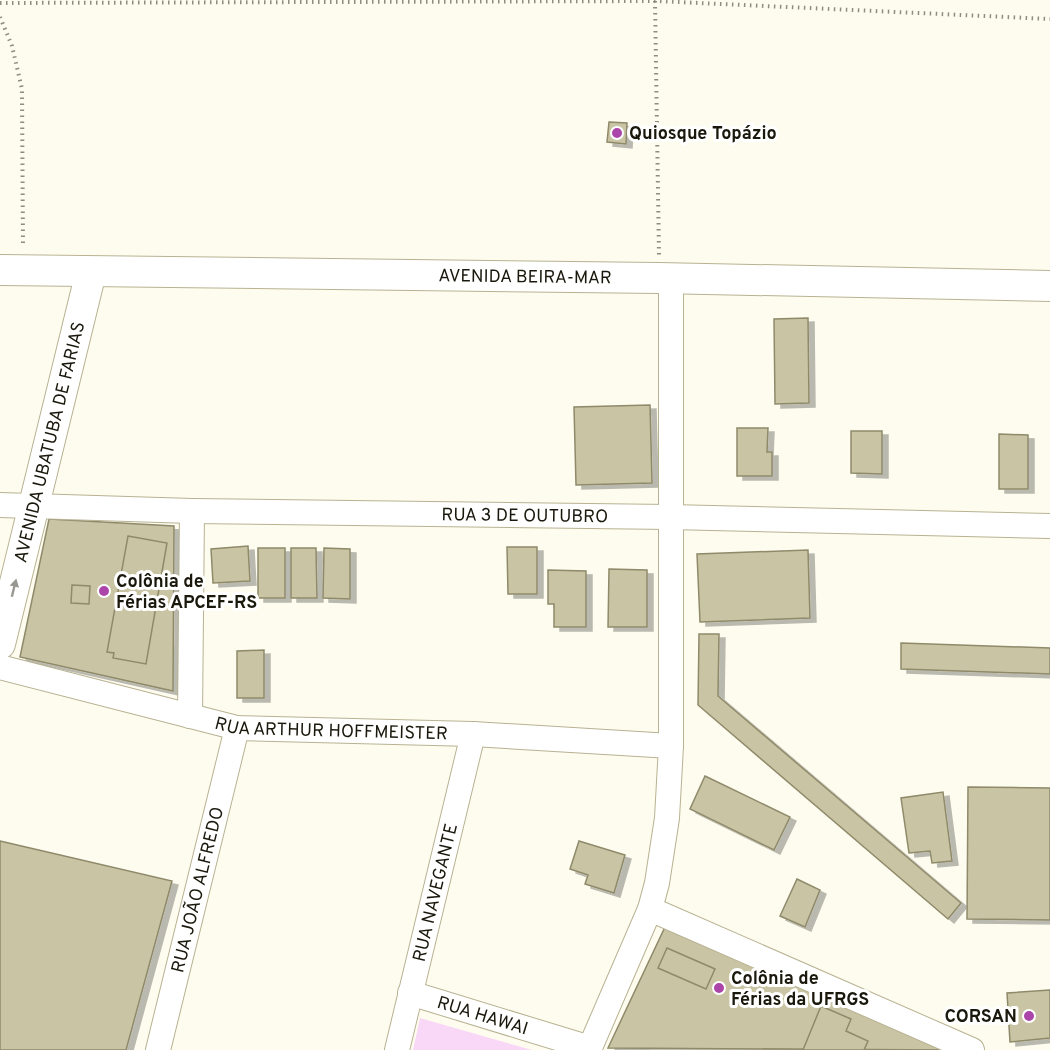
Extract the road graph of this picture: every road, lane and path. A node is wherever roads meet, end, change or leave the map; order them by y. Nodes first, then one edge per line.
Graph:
1 (655, 0) edge
2 (0, 3) edge
3 (0, 17) edge
4 (1050, 19) edge
5 (11, 271) edge
6 (91, 272) junction
7 (665, 278) junction
8 (1050, 286) edge
9 (34, 504) junction
10 (0, 505) edge
11 (192, 511) junction
12 (670, 517) junction
13 (1050, 526) edge
14 (0, 644) edge
15 (0, 667) edge
16 (190, 716) junction
17 (237, 728) junction
18 (472, 734) junction
19 (671, 746) junction
20 (650, 909) junction
21 (410, 993) junction
22 (590, 1049) edge
23 (158, 1050) edge
24 (397, 1050) edge
25 (972, 1050) edge

1 - 2 path
1 - 4 path
1 - 7 path
3 - 5 path
5 - 6 main road, AVENIDA BEIRA-MAR
6 - 7 main road, AVENIDA BEIRA-MAR
6 - 9 main road, AVENIDA UBATUBA DE FARIAS
7 - 8 main road, AVENIDA BEIRA-MAR
7 - 12 street
9 - 10 street, RUA 3 DE OUTUBRO
9 - 11 street, RUA 3 DE OUTUBRO
14 -> 9 main road, AVENIDA UBATUBA DE FARIAS
11 - 12 street, RUA 3 DE OUTUBRO
11 - 16 street
12 - 13 street, RUA 3 DE OUTUBRO
12 - 19 street
15 - 16 street, RUA ARTHUR HOFFMEISTER
16 - 17 street, RUA ARTHUR HOFFMEISTER
17 - 18 street, RUA ARTHUR HOFFMEISTER
17 - 23 street, RUA JOÃO ALFREDO
18 - 19 street, RUA ARTHUR HOFFMEISTER
18 - 21 street, RUA NAVEGANTE
19 - 20 street
20 - 22 street
20 - 25 street
21 - 22 street, RUA HAWAI
21 - 24 street, RUA NAVEGANTE

